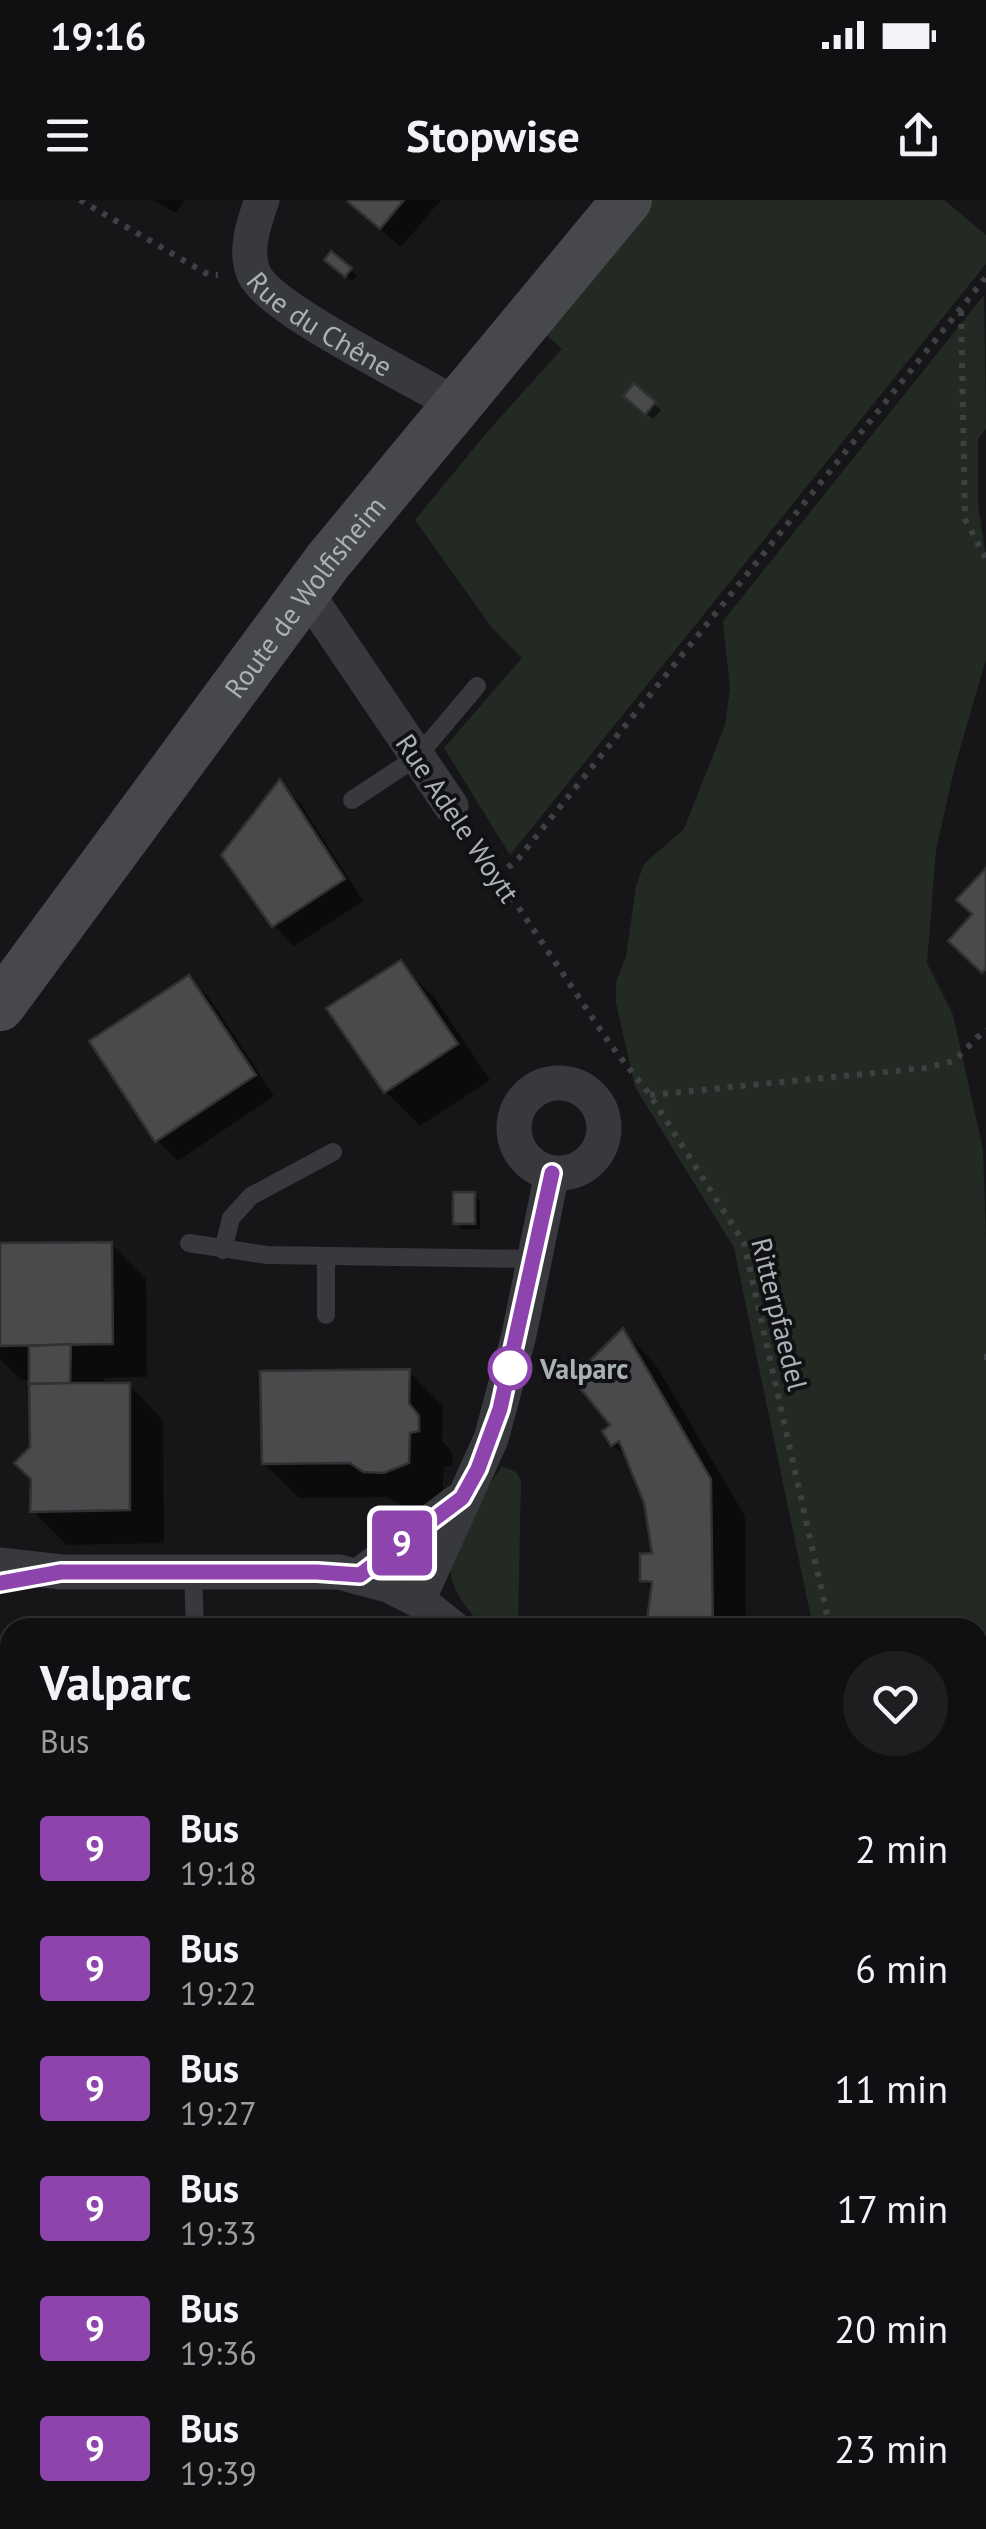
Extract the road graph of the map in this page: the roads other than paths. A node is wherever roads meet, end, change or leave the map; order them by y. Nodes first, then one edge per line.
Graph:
1 (262, 200) edge
2 (628, 200) edge
3 (457, 405) junction
4 (306, 592) junction
5 (477, 686) dead end
6 (417, 758) junction
7 (352, 800) dead end
8 (451, 806) road end
9 (0, 1006) edge
10 (332, 1152) dead end
11 (552, 1173) dead end
12 (189, 1242) dead end
13 (222, 1250) junction
14 (326, 1257) junction
15 (534, 1259) junction
16 (326, 1316) dead end
17 (462, 1498) junction
18 (0, 1565) edge
19 (61, 1572) junction
20 (193, 1572) junction
21 (360, 1575) junction
22 (0, 1583) edge
23 (418, 1600) junction
24 (195, 1618) edge
25 (440, 1618) edge

1 - 3 street, Rue du Chêne
2 - 3 main road, Route de Wolfisheim
3 - 4 main road, Route de Wolfisheim
4 - 6 street, Rue Adele Woytt
4 - 9 main road, Route de Wolfisheim
5 - 6 lane
6 - 7 lane
6 - 8 street, Rue Adele Woytt
10 - 13 lane
11 - 15 street
12 - 13 lane
13 - 14 lane
14 - 15 lane
14 - 16 lane
15 - 17 street
17 - 21 street
17 - 23 street
18 - 19 street
19 - 20 street
19 - 22 street
20 - 21 street
20 - 24 lane
21 - 23 street
23 - 25 street

